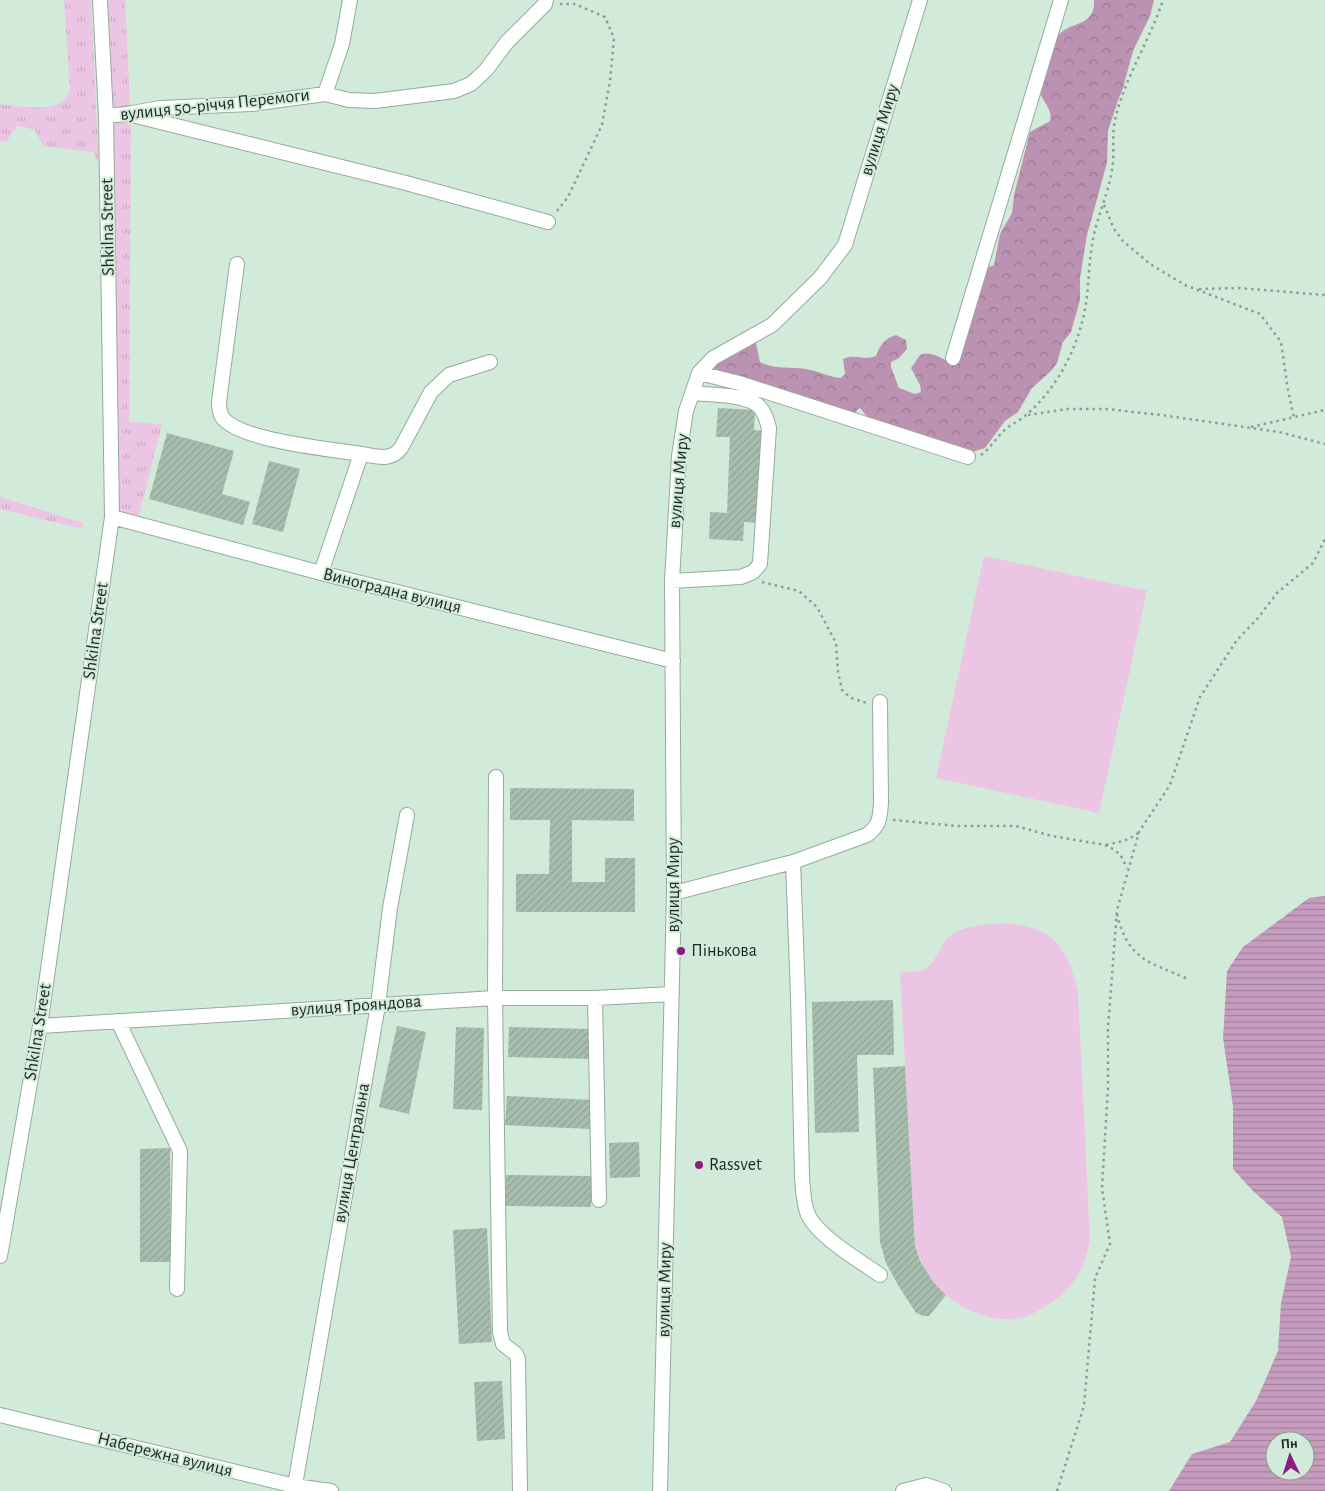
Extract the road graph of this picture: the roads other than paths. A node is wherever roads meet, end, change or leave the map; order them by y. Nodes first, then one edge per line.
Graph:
1 (100, 0) edge
2 (350, 0) edge
3 (920, 0) edge
4 (1061, 0) edge
5 (546, 2) edge
6 (325, 94) junction
7 (128, 114) junction
8 (106, 116) junction
9 (548, 222) road end
10 (237, 264) dead end
11 (953, 358) dead end
12 (490, 362) dead end
13 (699, 372) junction
14 (692, 393) junction
15 (361, 454) junction
16 (968, 457) road end
17 (112, 517) junction
18 (321, 573) junction
19 (672, 582) junction
20 (673, 662) junction
21 (880, 708) road end
22 (496, 777) dead end
23 (408, 815) dead end
24 (793, 862) junction
25 (674, 893) junction
26 (672, 994) junction
27 (495, 998) junction
28 (595, 998) junction
29 (378, 1005) junction
30 (118, 1022) junction
31 (40, 1026) junction
32 (598, 1200) dead end
33 (0, 1256) edge
34 (880, 1275) dead end
35 (177, 1289) dead end
36 (0, 1415) edge
37 (294, 1489) edge
38 (331, 1491) edge
39 (520, 1491) edge
40 (660, 1491) edge
41 (903, 1491) edge
42 (944, 1491) edge

1 - 8 street, Shkilna Street
2 - 6 street
3 - 13 street, вулиця Миру
4 - 11 street
5 - 6 street
6 - 7 street, вулиця 50-річчя Перемоги
7 - 8 street, вулиця 50-річчя Перемоги
7 - 9 street
8 - 17 street, Shkilna Street
10 - 15 street
12 - 15 street
13 - 14 street, вулиця Миру
13 - 16 street
14 - 19 street, вулиця Миру
14 - 19 street
15 - 18 street
17 - 18 street, Виноградна вулиця
17 - 31 street, Shkilna Street
18 - 20 street, Виноградна вулиця
19 - 20 street, вулиця Миру
20 - 25 street, вулиця Миру
21 - 24 street
22 - 27 street
23 - 29 street, вулиця Центральна
24 - 25 street
24 - 34 street
25 - 26 street, вулиця Миру
26 - 28 street, вулиця Трояндова
26 - 40 street, вулиця Миру
27 - 28 street, вулиця Трояндова
27 - 29 street, вулиця Трояндова
27 - 39 street
28 - 32 street
29 - 30 street, вулиця Трояндова
29 - 37 street, вулиця Центральна
30 - 31 street, вулиця Трояндова
30 - 35 street
31 - 33 street, Shkilna Street
36 - 37 street, Набережна вулиця
37 - 38 street, Набережна вулиця
41 - 42 street

